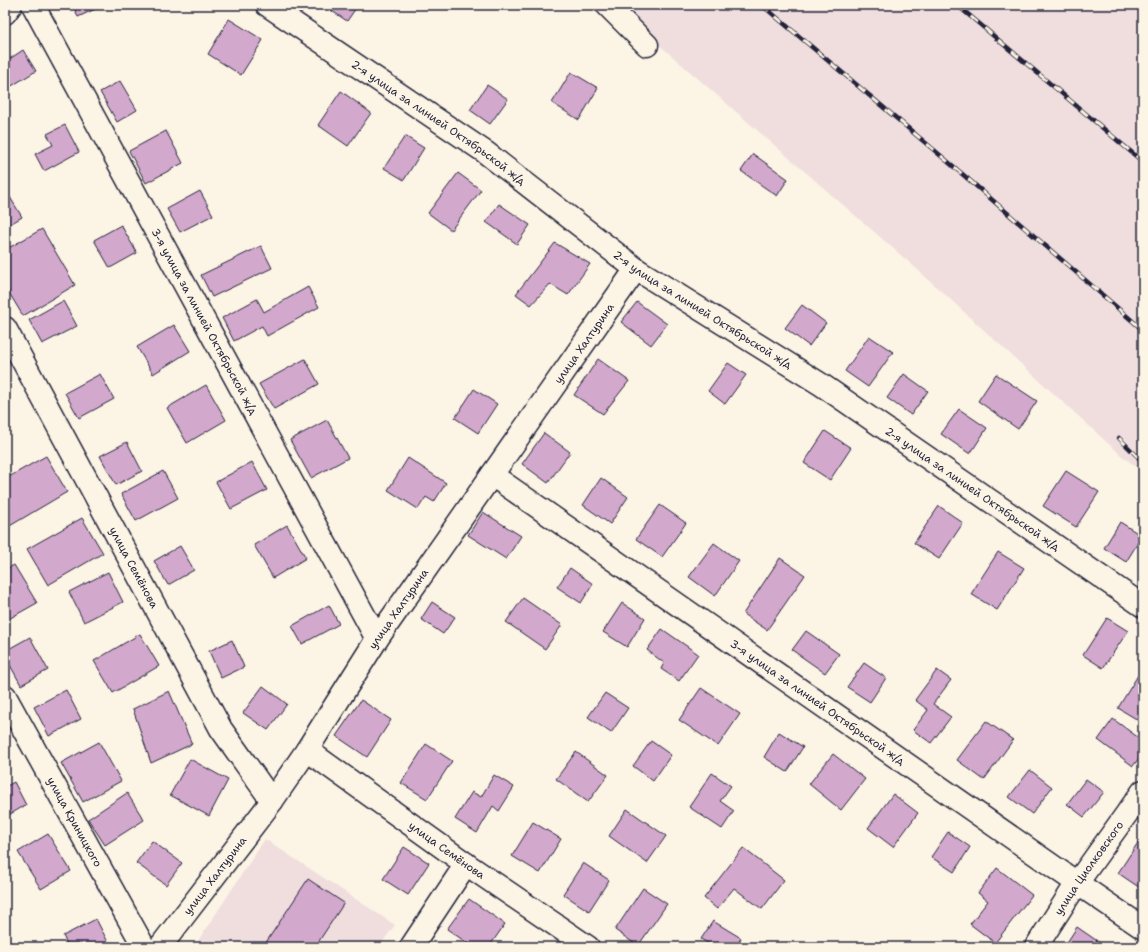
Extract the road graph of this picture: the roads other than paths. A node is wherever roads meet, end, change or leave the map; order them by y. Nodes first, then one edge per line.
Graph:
1 (11, 5) edge
2 (33, 5) edge
3 (267, 5) edge
4 (607, 5) edge
5 (5, 13) edge
6 (647, 45) dead end
7 (636, 269) junction
8 (5, 328) edge
9 (492, 475) junction
10 (1143, 606) edge
11 (377, 639) junction
12 (5, 696) edge
13 (307, 750) junction
14 (1143, 791) edge
15 (272, 801) junction
16 (466, 864) junction
17 (1076, 883) junction
18 (1143, 928) edge
19 (144, 947) edge
20 (160, 947) edge
21 (411, 947) edge
22 (588, 947) edge
23 (1036, 947) edge

1 - 5 street
2 - 11 street, 3-я улица за линией Октябрьской ж/д
3 - 7 street, 2-я улица за линией Октябрьской ж/д
4 - 6 street
7 - 9 street, улица Халтурина
7 - 10 street, 2-я улица за линией Октябрьской ж/д
8 - 15 street, улица Семёнова
9 - 11 street, улица Халтурина
9 - 17 street, 3-я улица за линией Октябрьской ж/д
11 - 13 street, улица Халтурина
12 - 19 street, улица Криницкого
13 - 15 street, улица Халтурина
13 - 16 street, улица Семёнова
14 - 17 street, улица Циолковского
15 - 20 street, улица Халтурина
16 - 21 street
16 - 22 street, улица Семёнова
17 - 18 street, 3-я улица за линией Октябрьской ж/д
17 - 23 street, улица Циолковского

